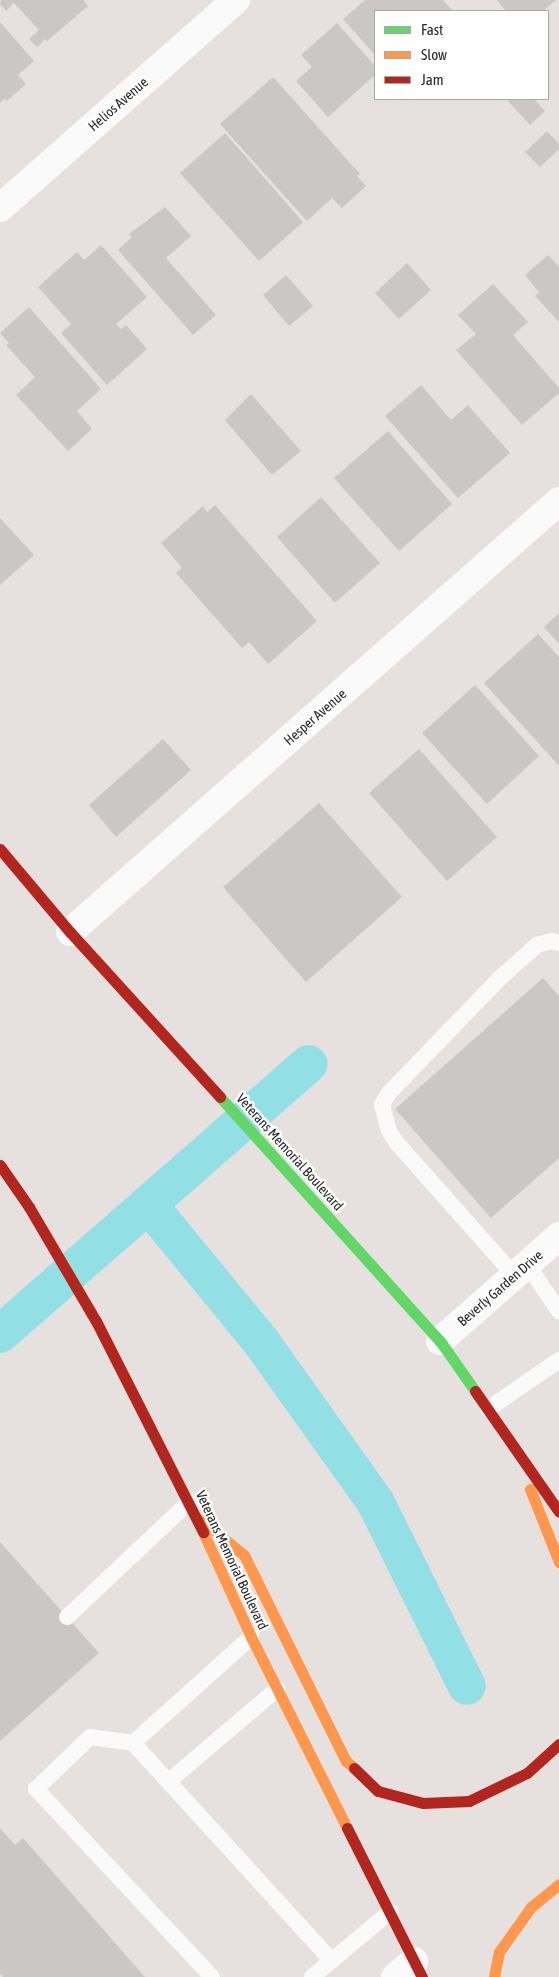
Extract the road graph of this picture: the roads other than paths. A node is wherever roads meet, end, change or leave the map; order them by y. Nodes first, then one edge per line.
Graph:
1 (236, 0) edge
2 (0, 208) edge
3 (559, 501) edge
4 (0, 849) edge
5 (70, 932) junction
6 (559, 943) edge
7 (0, 1165) edge
8 (559, 1236) edge
9 (521, 1270) junction
10 (559, 1311) edge
11 (440, 1341) junction
12 (559, 1360) edge
13 (488, 1409) junction
14 (509, 1438) junction
15 (192, 1509) junction
16 (559, 1512) edge
17 (559, 1562) edge
18 (67, 1617) dead end
19 (251, 1637) junction
20 (277, 1689) junction
21 (134, 1742) junction
22 (559, 1744) edge
23 (169, 1781) junction
24 (559, 1884) edge
25 (390, 1912) junction
26 (332, 1961) junction
27 (410, 1972) edge
28 (212, 1977) edge
29 (312, 1977) edge
30 (494, 1977) edge

1 - 2 street, Helios Avenue
3 - 5 street, Hesper Avenue
4 - 5 main road, Veterans Memorial Boulevard
5 - 11 main road, Veterans Memorial Boulevard
6 - 9 lane
7 - 15 main road, Veterans Memorial Boulevard
8 - 9 street, Beverly Garden Drive
9 - 10 lane
9 - 11 street, Beverly Garden Drive
11 - 13 main road, Veterans Memorial Boulevard
12 - 13 lane
13 - 14 main road, Veterans Memorial Boulevard
14 - 16 main road, Veterans Memorial Boulevard
14 - 17 main road
15 - 18 lane
15 - 19 main road, Veterans Memorial Boulevard
15 - 22 main road
19 - 20 main road, Veterans Memorial Boulevard
19 - 21 lane
20 - 23 lane
20 - 25 main road, Veterans Memorial Boulevard
21 - 23 lane
21 - 28 lane
23 - 26 lane
24 - 30 main road
25 - 26 lane
25 - 27 main road, Veterans Memorial Boulevard
26 - 29 lane

